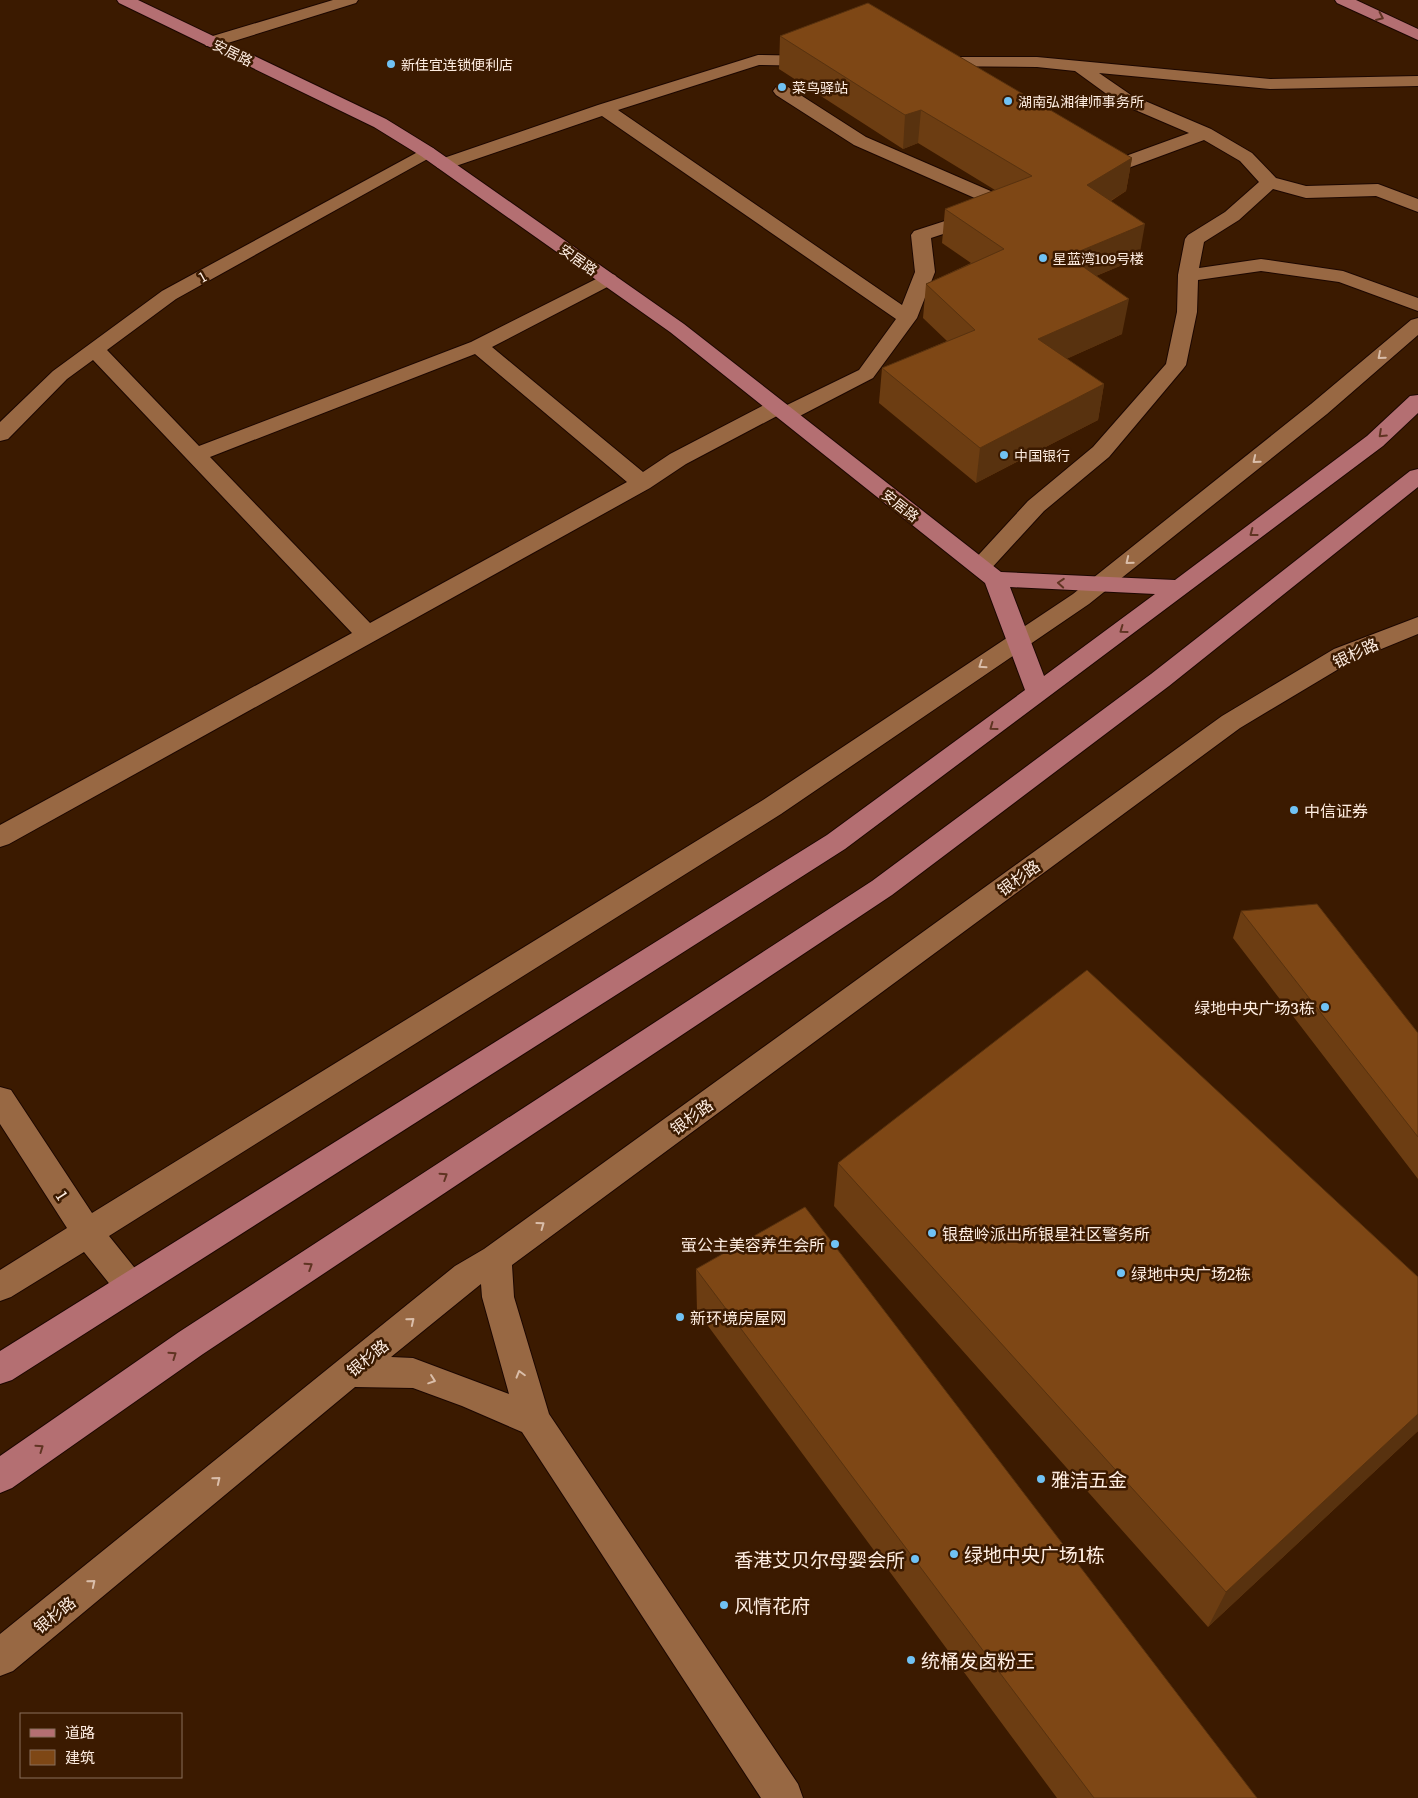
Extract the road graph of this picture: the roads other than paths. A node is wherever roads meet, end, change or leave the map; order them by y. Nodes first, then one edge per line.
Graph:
1 (125, 0) edge
2 (350, 0) edge
3 (1343, 0) edge
4 (1418, 35) edge
5 (212, 42) junction
6 (833, 61) edge
7 (910, 62) edge
8 (1077, 65) junction
9 (1418, 81) edge
10 (782, 92) dead end
11 (604, 109) junction
12 (1205, 133) junction
13 (435, 158) junction
14 (1084, 178) edge
15 (1269, 182) junction
16 (1027, 199) edge
17 (1009, 206) junction
18 (1418, 206) edge
19 (1188, 275) junction
20 (608, 279) junction
21 (1418, 305) edge
22 (907, 318) junction
23 (1418, 324) edge
24 (478, 346) junction
25 (95, 350) junction
26 (1418, 401) edge
27 (782, 411) junction
28 (0, 434) edge
29 (195, 455) junction
30 (1418, 476) edge
31 (642, 483) junction
32 (987, 573) junction
33 (1098, 586) junction
34 (1180, 588) junction
35 (1418, 625) edge
36 (367, 634) junction
37 (1018, 642) junction
38 (1038, 693) junction
39 (0, 836) edge
40 (0, 1098) edge
41 (88, 1233) junction
42 (495, 1259) junction
43 (0, 1287) edge
44 (131, 1287) junction
45 (0, 1369) edge
46 (349, 1372) junction
47 (534, 1421) junction
48 (0, 1476) edge
49 (0, 1658) edge
50 (784, 1798) edge

1 - 5 main road, 安居路
2 - 5 street
3 -> 4 main road
5 - 13 main road, 安居路
6 - 11 street, 1
7 - 8 street
8 - 9 street
8 - 12 street
10 - 17 street
11 - 13 street, 1
11 - 22 street
12 - 14 street
12 - 15 street
13 - 20 main road, 安居路
13 - 25 street, 1
15 - 18 street
15 - 19 street
16 - 17 street
17 - 22 street
19 - 21 street
19 - 32 street
20 - 24 street
20 - 27 main road, 安居路
22 - 27 street
23 -> 33 street
24 - 29 street
24 - 31 street
25 - 28 street, 1
25 - 29 street
26 -> 34 main road
27 - 31 street
27 - 32 main road, 安居路
29 - 36 street
48 -> 30 main road
31 - 36 street
33 -> 32 main road
32 - 37 main road
33 - 34 main road
33 - 37 street
34 -> 38 main road
42 -> 35 street, 银杉路
36 - 39 street
37 - 38 main road
37 -> 41 street
38 -> 44 main road
40 - 41 street, 1
41 - 43 street
41 - 44 street, 1
46 -> 42 street, 银杉路
47 -> 42 street
44 - 45 main road
46 -> 47 street
49 -> 46 street, 银杉路
47 - 50 street

